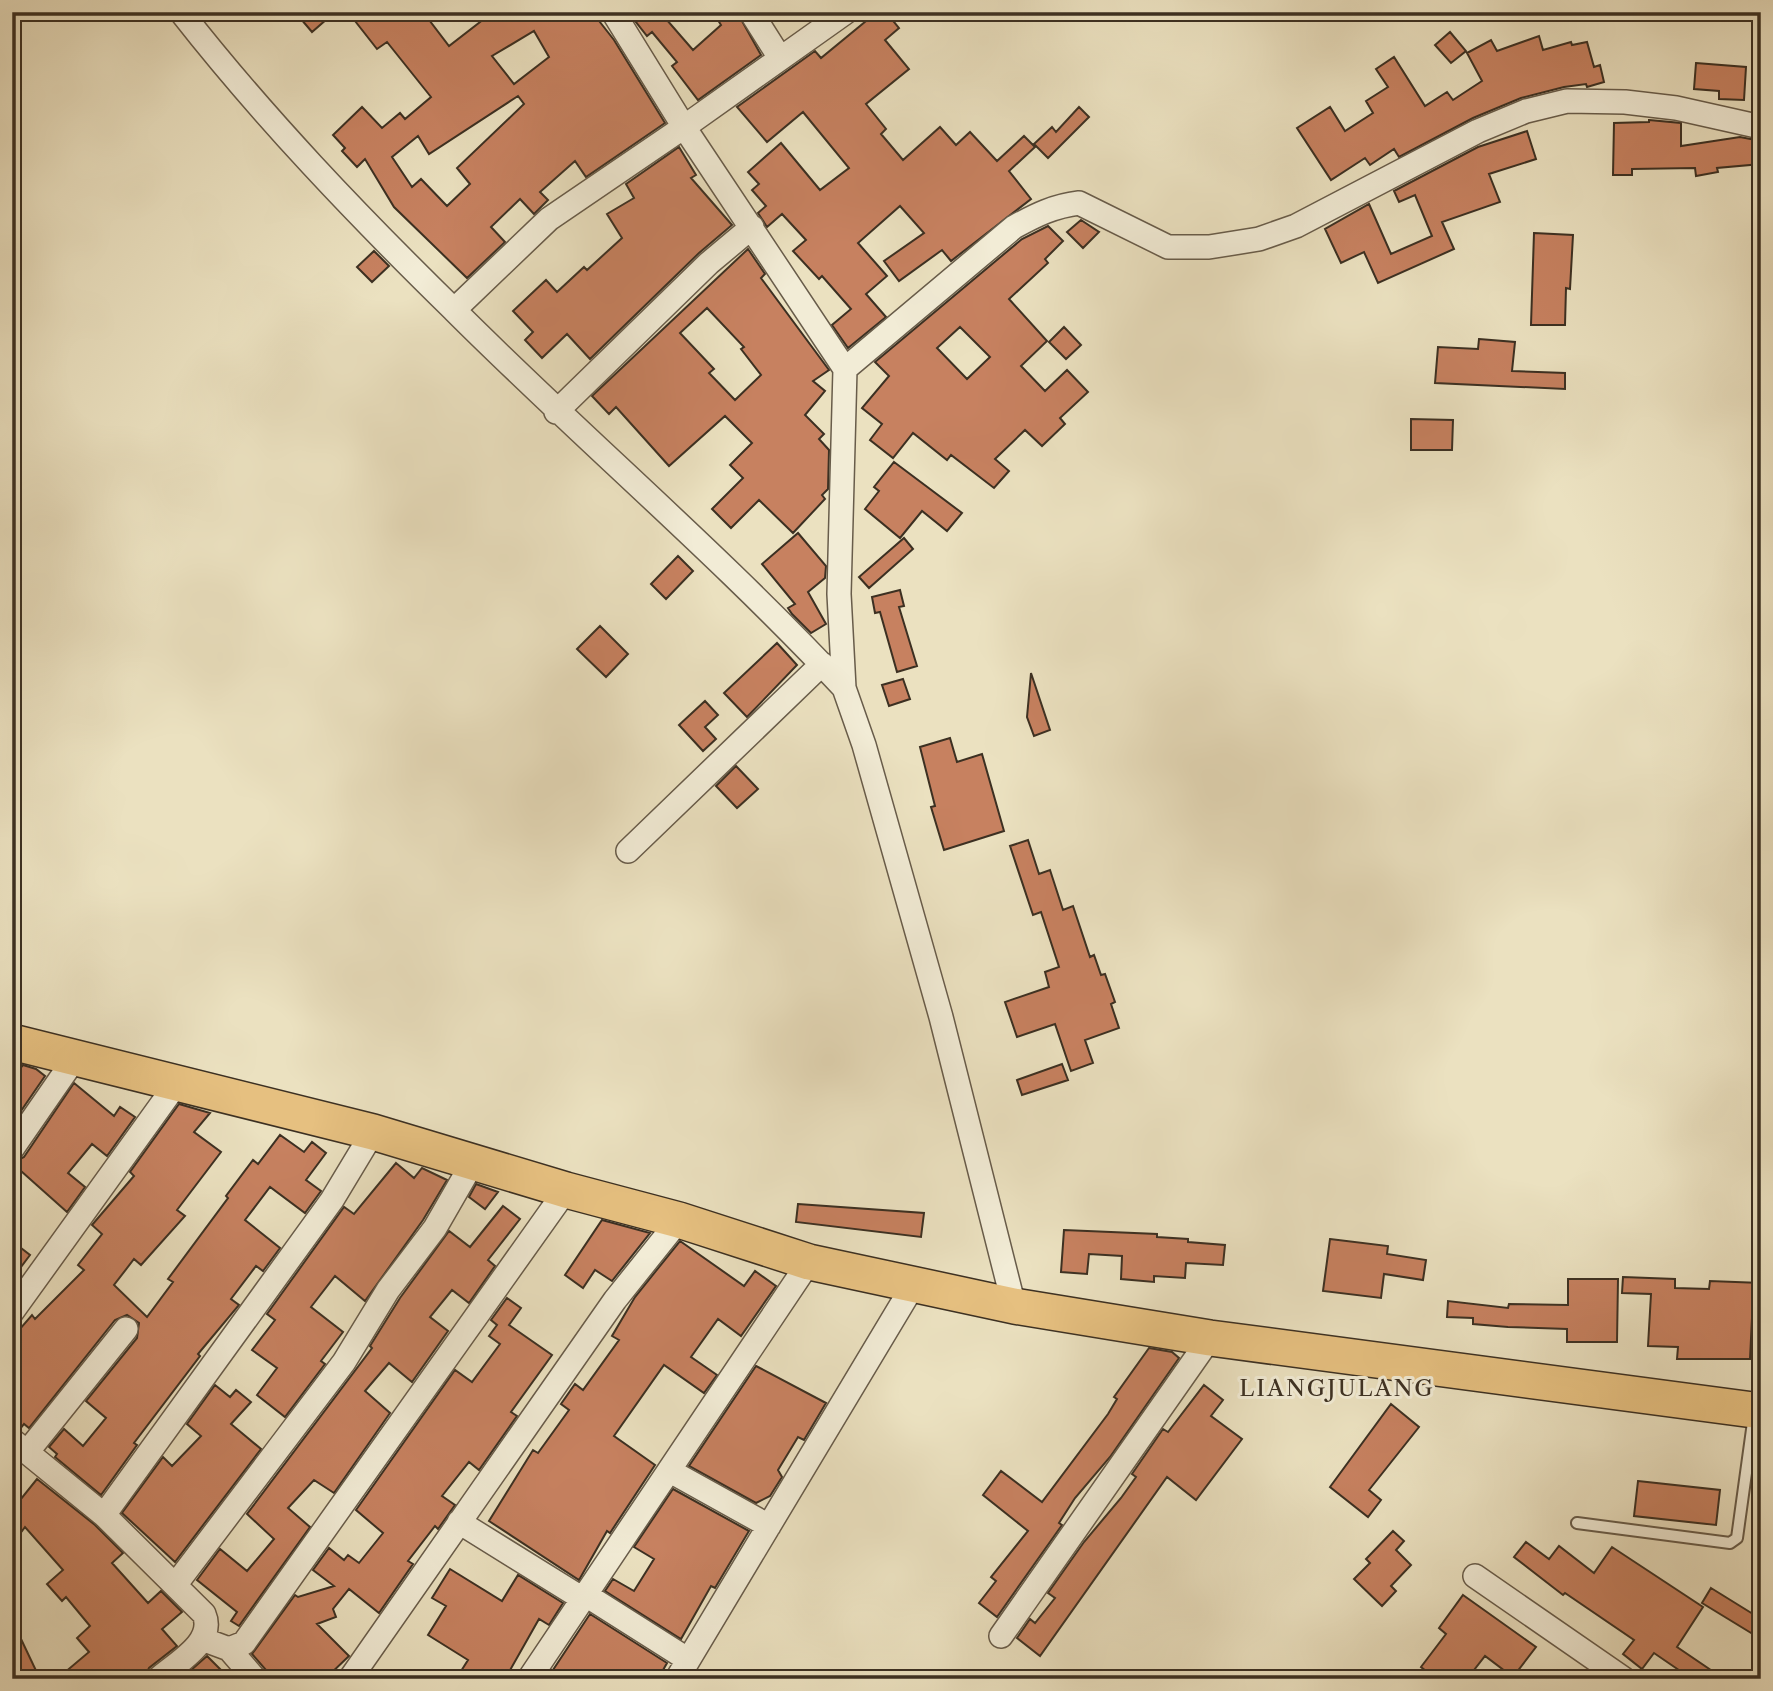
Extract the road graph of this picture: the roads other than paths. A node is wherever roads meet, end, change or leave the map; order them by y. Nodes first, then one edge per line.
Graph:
1 (181, 12) edge
2 (613, 12) edge
3 (751, 12) edge
4 (846, 12) edge
5 (780, 58) junction
6 (684, 127) junction
7 (1761, 127) edge
8 (752, 227) junction
9 (454, 310) junction
10 (845, 369) junction
11 (556, 412) junction
12 (822, 664) junction
13 (844, 688) junction
14 (628, 851) dead end
15 (12, 1042) edge
16 (75, 1058) junction
17 (177, 1083) junction
18 (373, 1132) junction
19 (12, 1149) edge
20 (472, 1162) junction
21 (566, 1190) junction
22 (679, 1220) junction
23 (809, 1262) junction
24 (914, 1284) junction
25 (1014, 1306) junction
26 (12, 1312) edge
27 (126, 1329) dead end
28 (1210, 1338) junction
29 (1758, 1411) edge
30 (20, 1446) edge
31 (670, 1471) junction
32 (104, 1515) junction
33 (459, 1522) junction
34 (1577, 1522) dead end
35 (769, 1526) junction
36 (1475, 1576) dead end
37 (176, 1584) junction
38 (585, 1597) junction
39 (1001, 1636) dead end
40 (202, 1639) junction
41 (229, 1649) junction
42 (682, 1669) edge
43 (158, 1679) edge
44 (255, 1679) edge
45 (350, 1679) edge
46 (529, 1679) edge
47 (1624, 1679) edge

1 - 9 street
2 - 6 street
3 - 5 street
4 - 5 street
5 - 6 street
6 - 8 street
6 - 9 street
7 - 10 street
8 - 10 street
8 - 11 street
9 - 11 street
10 - 13 street
11 - 12 street
12 - 13 street
12 - 14 street
13 - 25 street
15 - 16 main road
16 - 17 main road
16 - 19 street
17 - 18 main road
17 - 26 street
18 - 20 main road
18 - 32 street
20 - 21 main road
20 - 37 street
21 - 22 main road
21 - 41 street
22 - 23 main road
22 - 33 street
23 - 24 main road
23 - 31 street
24 - 25 main road
24 - 35 street
25 - 28 main road
27 - 30 street
28 - 29 main road
28 - 39 street
29 - 34 lane
30 - 32 street
31 - 35 street
31 - 38 street
32 - 37 street
33 - 38 street
33 - 45 street
35 - 42 street
36 - 47 street
37 - 40 street
38 - 42 street
38 - 46 street
40 - 41 street
40 - 43 street
41 - 44 street

